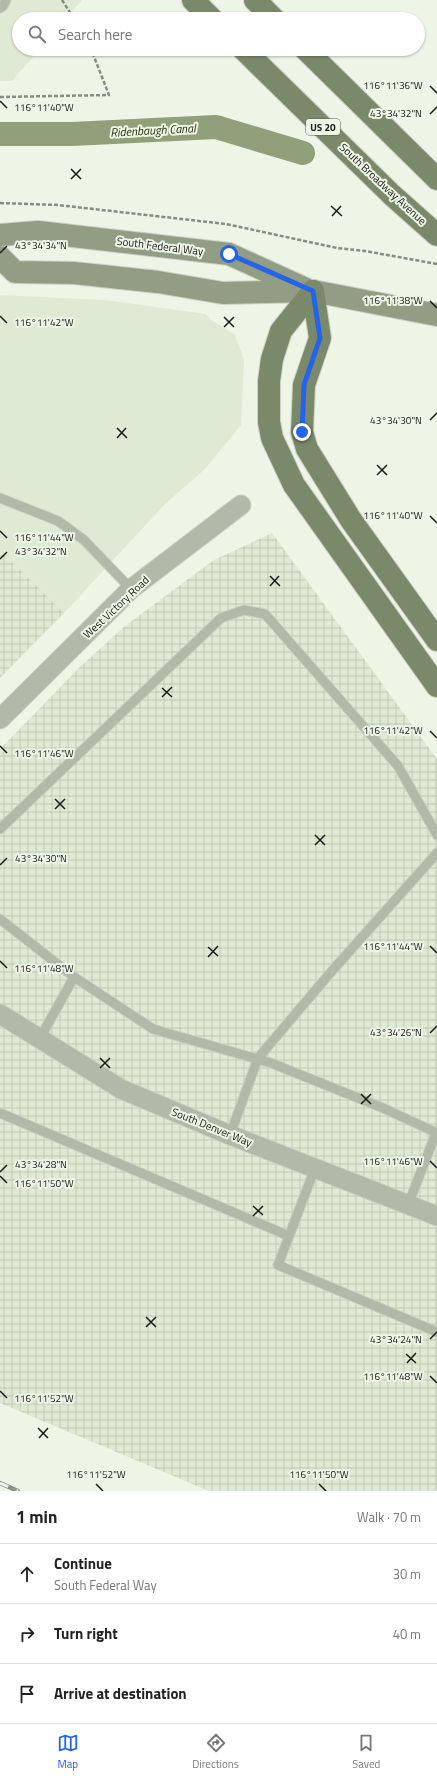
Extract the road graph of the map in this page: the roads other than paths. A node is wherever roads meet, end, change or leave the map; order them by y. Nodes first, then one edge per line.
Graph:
1 (6, 0) edge
2 (193, 0) edge
3 (255, 0) edge
4 (0, 8) edge
5 (205, 12) edge
6 (267, 12) edge
7 (250, 56) edge
8 (312, 56) edge
9 (437, 179) edge
10 (0, 235) edge
11 (437, 235) edge
12 (0, 257) edge
13 (313, 291) junction
14 (437, 315) edge
15 (0, 498) edge
16 (241, 504) dead end
17 (131, 589) junction
18 (437, 640) edge
19 (437, 686) edge
20 (0, 720) edge
21 (0, 829) edge
22 (437, 835) edge
23 (437, 853) edge
24 (0, 919) edge
25 (74, 977) junction
26 (0, 1014) edge
27 (38, 1040) junction
28 (258, 1058) junction
29 (0, 1113) edge
30 (436, 1133) edge
31 (230, 1135) junction
32 (315, 1168) junction
33 (408, 1205) junction
34 (437, 1216) edge
35 (289, 1236) junction
36 (437, 1332) edge

1 - 4 lane
2 - 5 main road
3 - 6 main road
7 - 11 main road, South Broadway Avenue / US 20
8 - 9 main road
10 - 13 main road, South Federal Way
12 - 13 main road, South Federal Way
13 - 14 main road, South Federal Way
13 - 18 main road
13 - 19 main road
15 - 17 lane
16 - 17 street, West Victory Road
17 - 20 street, West Victory Road
21 - 22 lane
23 - 28 lane
24 - 25 lane
25 - 27 lane
25 - 28 lane
26 - 27 street, South Denver Way
27 - 31 street, South Denver Way
28 - 30 lane
28 - 31 lane
29 - 35 lane
30 - 33 lane
31 - 32 street, South Denver Way
32 - 33 street, South Denver Way
32 - 35 lane
33 - 34 street, South Denver Way
35 - 36 lane

